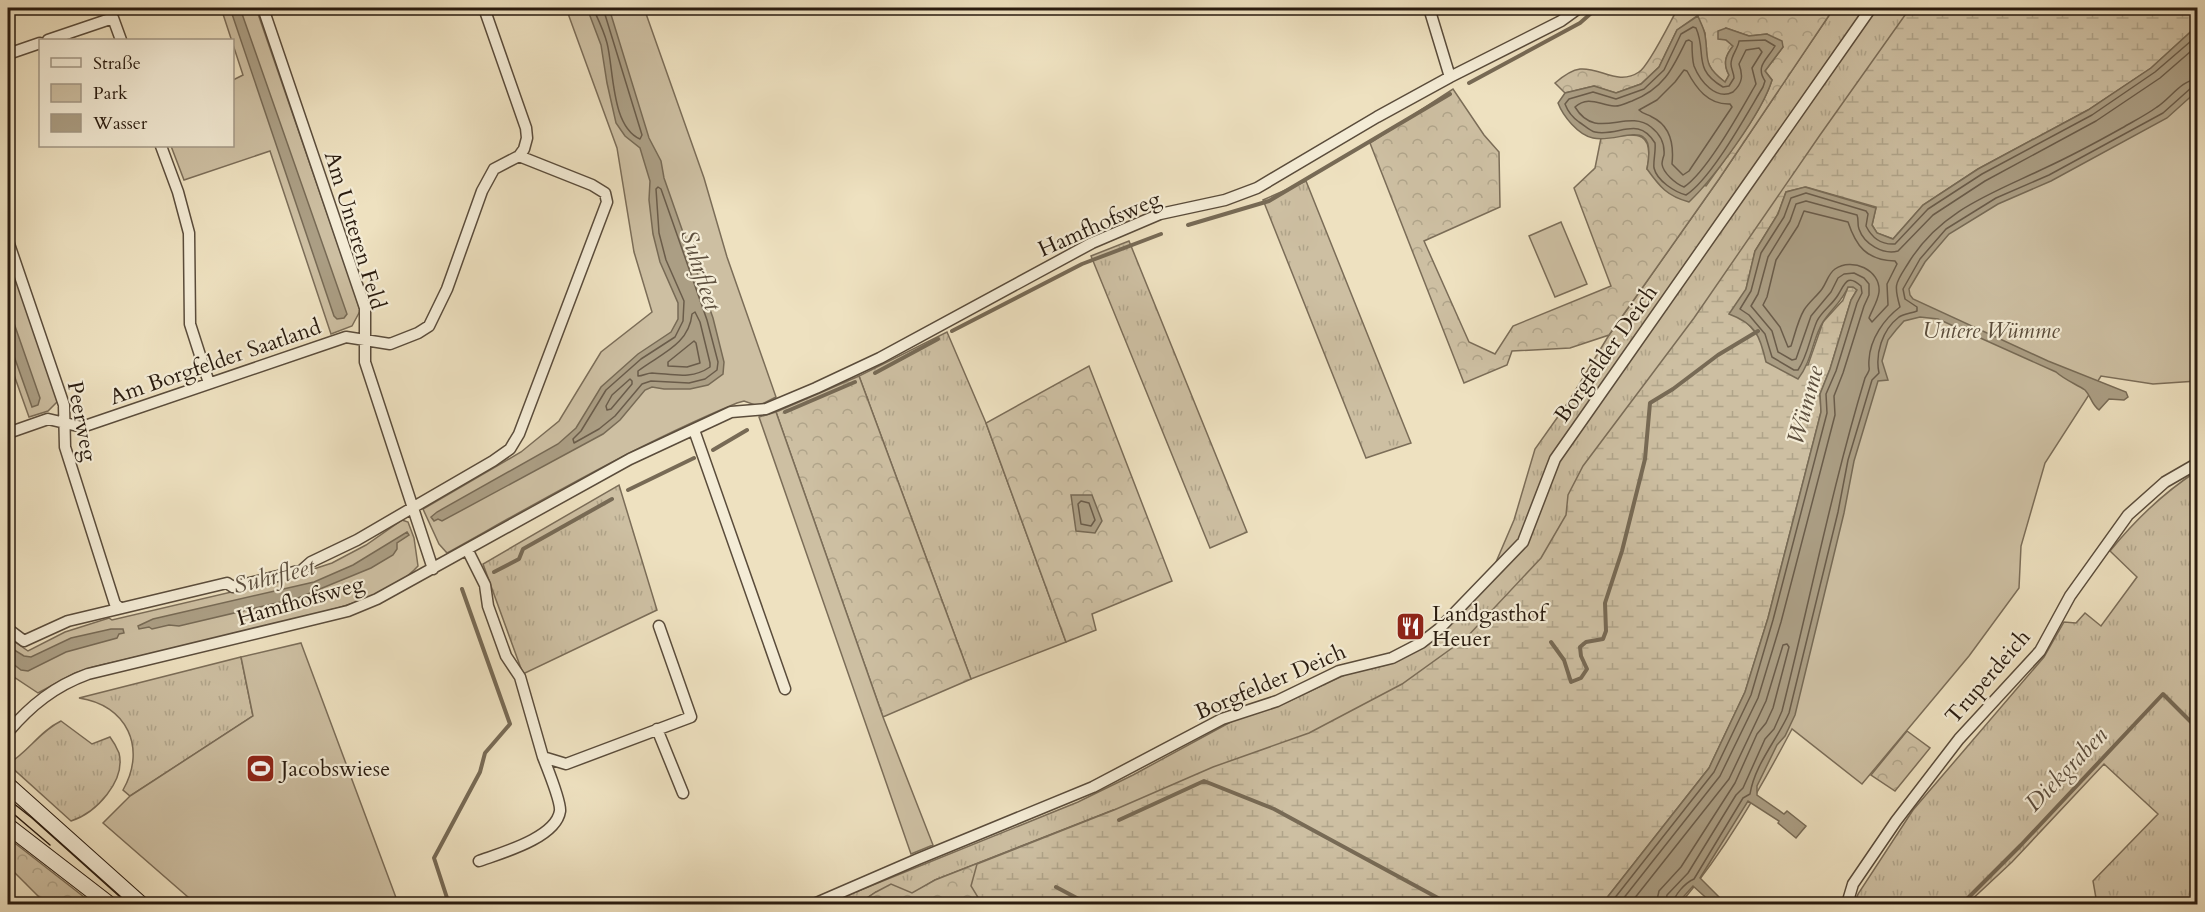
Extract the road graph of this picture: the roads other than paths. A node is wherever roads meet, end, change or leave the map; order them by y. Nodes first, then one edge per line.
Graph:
1 (263, 8) edge
2 (484, 8) edge
3 (1429, 8) edge
4 (1871, 8) edge
5 (1576, 9) edge
6 (51, 39) edge
7 (121, 39) edge
8 (39, 43) edge
9 (8, 54) edge
10 (1450, 77) junction
11 (161, 147) edge
12 (519, 156) junction
13 (8, 241) edge
14 (366, 341) junction
15 (209, 383) junction
16 (65, 423) junction
17 (694, 430) junction
18 (8, 433) edge
19 (2198, 463) edge
20 (413, 506) junction
21 (468, 551) junction
22 (433, 569) junction
23 (120, 608) junction
24 (660, 626) dead end
25 (8, 630) edge
26 (785, 689) dead end
27 (657, 729) junction
28 (8, 732) edge
29 (543, 757) junction
30 (8, 785) edge
31 (683, 793) dead end
32 (8, 826) edge
33 (479, 861) dead end
34 (109, 904) edge
35 (141, 904) edge
36 (814, 904) edge
37 (1847, 904) edge

1 - 14 street, Am Unteren Feld
2 - 12 street
3 - 10 street
4 - 36 street, Borgfelder Deich
5 - 10 street, Hamfhofsweg
6 - 7 street
8 - 9 street
10 - 17 street, Hamfhofsweg
11 - 15 street
12 - 14 street, Am Borgfelder Saatland
12 - 20 street
13 - 16 street, Peerweg
14 - 15 street, Am Borgfelder Saatland
14 - 20 street, Am Unteren Feld
15 - 16 street, Am Borgfelder Saatland
16 - 18 street, Am Borgfelder Saatland
16 - 23 street, Peerweg
17 - 21 street, Hamfhofsweg
17 - 26 street
19 - 37 street, Truperdeich
20 - 22 street, Am Unteren Feld
20 - 23 street
21 - 22 street, Hamfhofsweg
21 - 29 street
22 - 28 street, Hamfhofsweg
23 - 25 street
24 - 27 street
27 - 29 street
27 - 31 street
29 - 33 street
30 - 35 main road
32 - 34 main road

